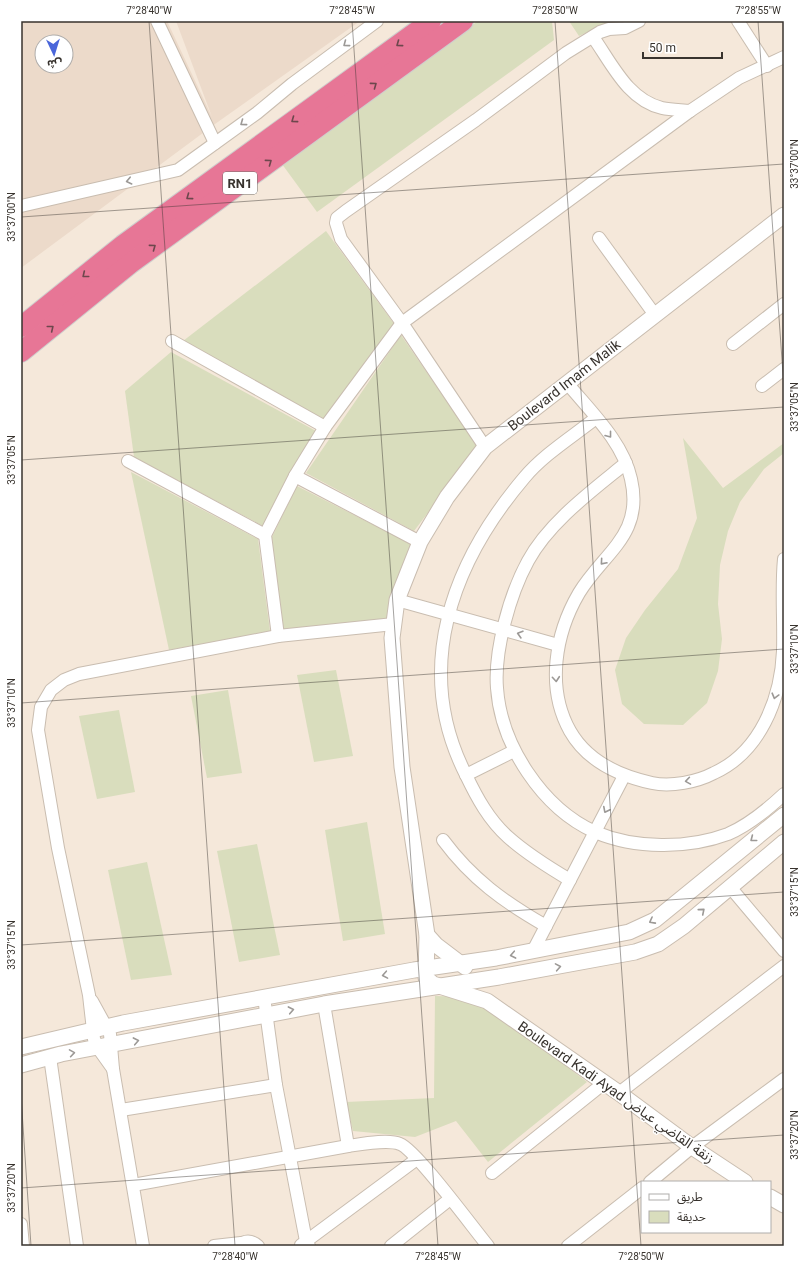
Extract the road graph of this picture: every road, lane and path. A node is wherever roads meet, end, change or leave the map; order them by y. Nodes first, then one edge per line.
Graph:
1 (157, 21) edge
2 (377, 21) edge
3 (431, 21) edge
4 (463, 21) edge
5 (639, 21) edge
6 (738, 21) edge
7 (593, 37) junction
8 (784, 57) edge
9 (767, 66) junction
10 (690, 110) junction
11 (215, 143) junction
12 (21, 206) edge
13 (784, 214) edge
14 (599, 238) dead end
15 (784, 304) edge
16 (655, 315) junction
17 (402, 323) junction
18 (21, 327) edge
19 (172, 341) dead end
20 (733, 344) dead end
21 (21, 352) edge
22 (784, 369) edge
23 (567, 383) junction
24 (762, 386) dead end
25 (596, 418) junction
26 (325, 428) junction
27 (485, 447) junction
28 (128, 461) dead end
29 (626, 463) junction
30 (295, 476) junction
31 (265, 535) junction
32 (420, 542) junction
33 (784, 559) edge
34 (397, 600) junction
35 (448, 613) junction
36 (394, 624) junction
37 (503, 629) junction
38 (278, 636) junction
39 (558, 645) junction
40 (514, 751) junction
41 (466, 775) junction
42 (624, 776) junction
43 (784, 794) edge
44 (784, 815) edge
45 (595, 832) junction
46 (443, 840) dead end
47 (784, 842) edge
48 (570, 880) junction
49 (730, 887) junction
50 (546, 926) junction
51 (427, 935) junction
52 (533, 951) junction
53 (784, 952) edge
54 (460, 963) junction
55 (784, 966) edge
56 (426, 968) junction
57 (475, 981) junction
58 (439, 986) junction
59 (264, 997) junction
60 (487, 1001) junction
61 (324, 1004) junction
62 (266, 1015) junction
63 (99, 1029) junction
64 (21, 1047) edge
65 (105, 1047) junction
66 (50, 1057) junction
67 (21, 1065) edge
68 (784, 1079) edge
69 (604, 1083) junction
70 (276, 1084) junction
71 (619, 1093) junction
72 (121, 1110) junction
73 (348, 1146) junction
74 (692, 1147) junction
75 (289, 1155) junction
76 (417, 1159) junction
77 (492, 1173) dead end
78 (651, 1181) edge
79 (743, 1181) edge
80 (133, 1185) junction
81 (641, 1189) edge
82 (771, 1197) edge
83 (450, 1199) junction
84 (784, 1205) edge
85 (21, 1224) edge
86 (305, 1244) edge
87 (240, 1245) edge
88 (484, 1245) edge
89 (23, 1246) edge
90 (77, 1246) edge
91 (143, 1246) edge
92 (214, 1246) edge
93 (258, 1246) edge
94 (391, 1246) edge
95 (568, 1246) edge

1 - 11 street
2 -> 11 street
3 -> 18 highway, RN1
21 -> 4 highway, RN1
5 - 7 street
6 - 9 street
7 - 10 street
7 - 17 street
8 - 9 street
9 - 10 street
10 - 17 street
11 -> 12 street
13 - 16 street, Boulevard Imam Malik
14 - 16 street
15 - 20 street
16 - 23 street, Boulevard Imam Malik
17 - 26 street
17 - 27 street
19 - 26 street
22 - 24 street
23 - 25 street
23 - 27 street, Boulevard Imam Malik
25 -> 29 street
25 - 35 street
26 - 30 street
27 - 32 street, Boulevard Imam Malik
28 - 31 street
29 - 37 street
29 -> 39 street
30 - 31 street
30 - 32 street
31 - 38 street
32 - 34 street, Boulevard Imam Malik
33 -> 42 street
34 - 35 street
34 - 36 street
35 - 37 street
35 - 41 street
36 - 38 street
36 - 51 street
39 -> 37 street
37 - 40 street
38 - 63 street
39 -> 42 street
40 - 41 street
40 - 45 street
41 - 48 street
42 -> 45 street
43 - 45 street
44 -> 52 street
45 - 48 street
46 - 50 street
47 - 49 street
48 - 50 street
49 - 53 street
57 -> 49 street
50 - 52 street
51 - 54 street, Boulevard Kadi Ayad زنقة القاضي عياض
51 - 56 street
52 -> 54 street
54 - 56 street
54 - 57 street, Boulevard Kadi Ayad زنقة القاضي عياض
55 - 71 street
56 - 58 street, Boulevard Kadi Ayad زنقة القاضي عياض
56 -> 59 street
57 - 58 street
57 - 60 street, Boulevard Kadi Ayad زنقة القاضي عياض
58 - 60 street, Boulevard Kadi Ayad زنقة القاضي عياض
58 - 61 street
59 - 62 street
59 - 63 street
60 - 69 street, Boulevard Kadi Ayad زنقة القاضي عياض
62 -> 61 street
61 - 73 street
65 -> 62 street
62 - 70 street
63 - 64 street
63 - 65 street
66 -> 65 street
65 - 72 street
66 - 67 street
66 - 90 street
68 - 74 street
69 - 71 street, Boulevard Kadi Ayad زنقة القاضي عياض
69 - 77 street
70 - 72 street
70 - 75 street
71 - 74 street, Boulevard Kadi Ayad زنقة القاضي عياض
72 - 80 street
73 - 75 street
73 - 76 street
74 - 78 street
74 - 79 street, Boulevard Kadi Ayad زنقة القاضي عياض
75 - 80 street
75 - 86 street
76 - 83 street
76 - 86 street
80 - 91 street
81 - 95 street
82 - 84 street
83 - 88 street
83 - 94 street
85 - 89 street
87 - 92 street
87 - 93 street

